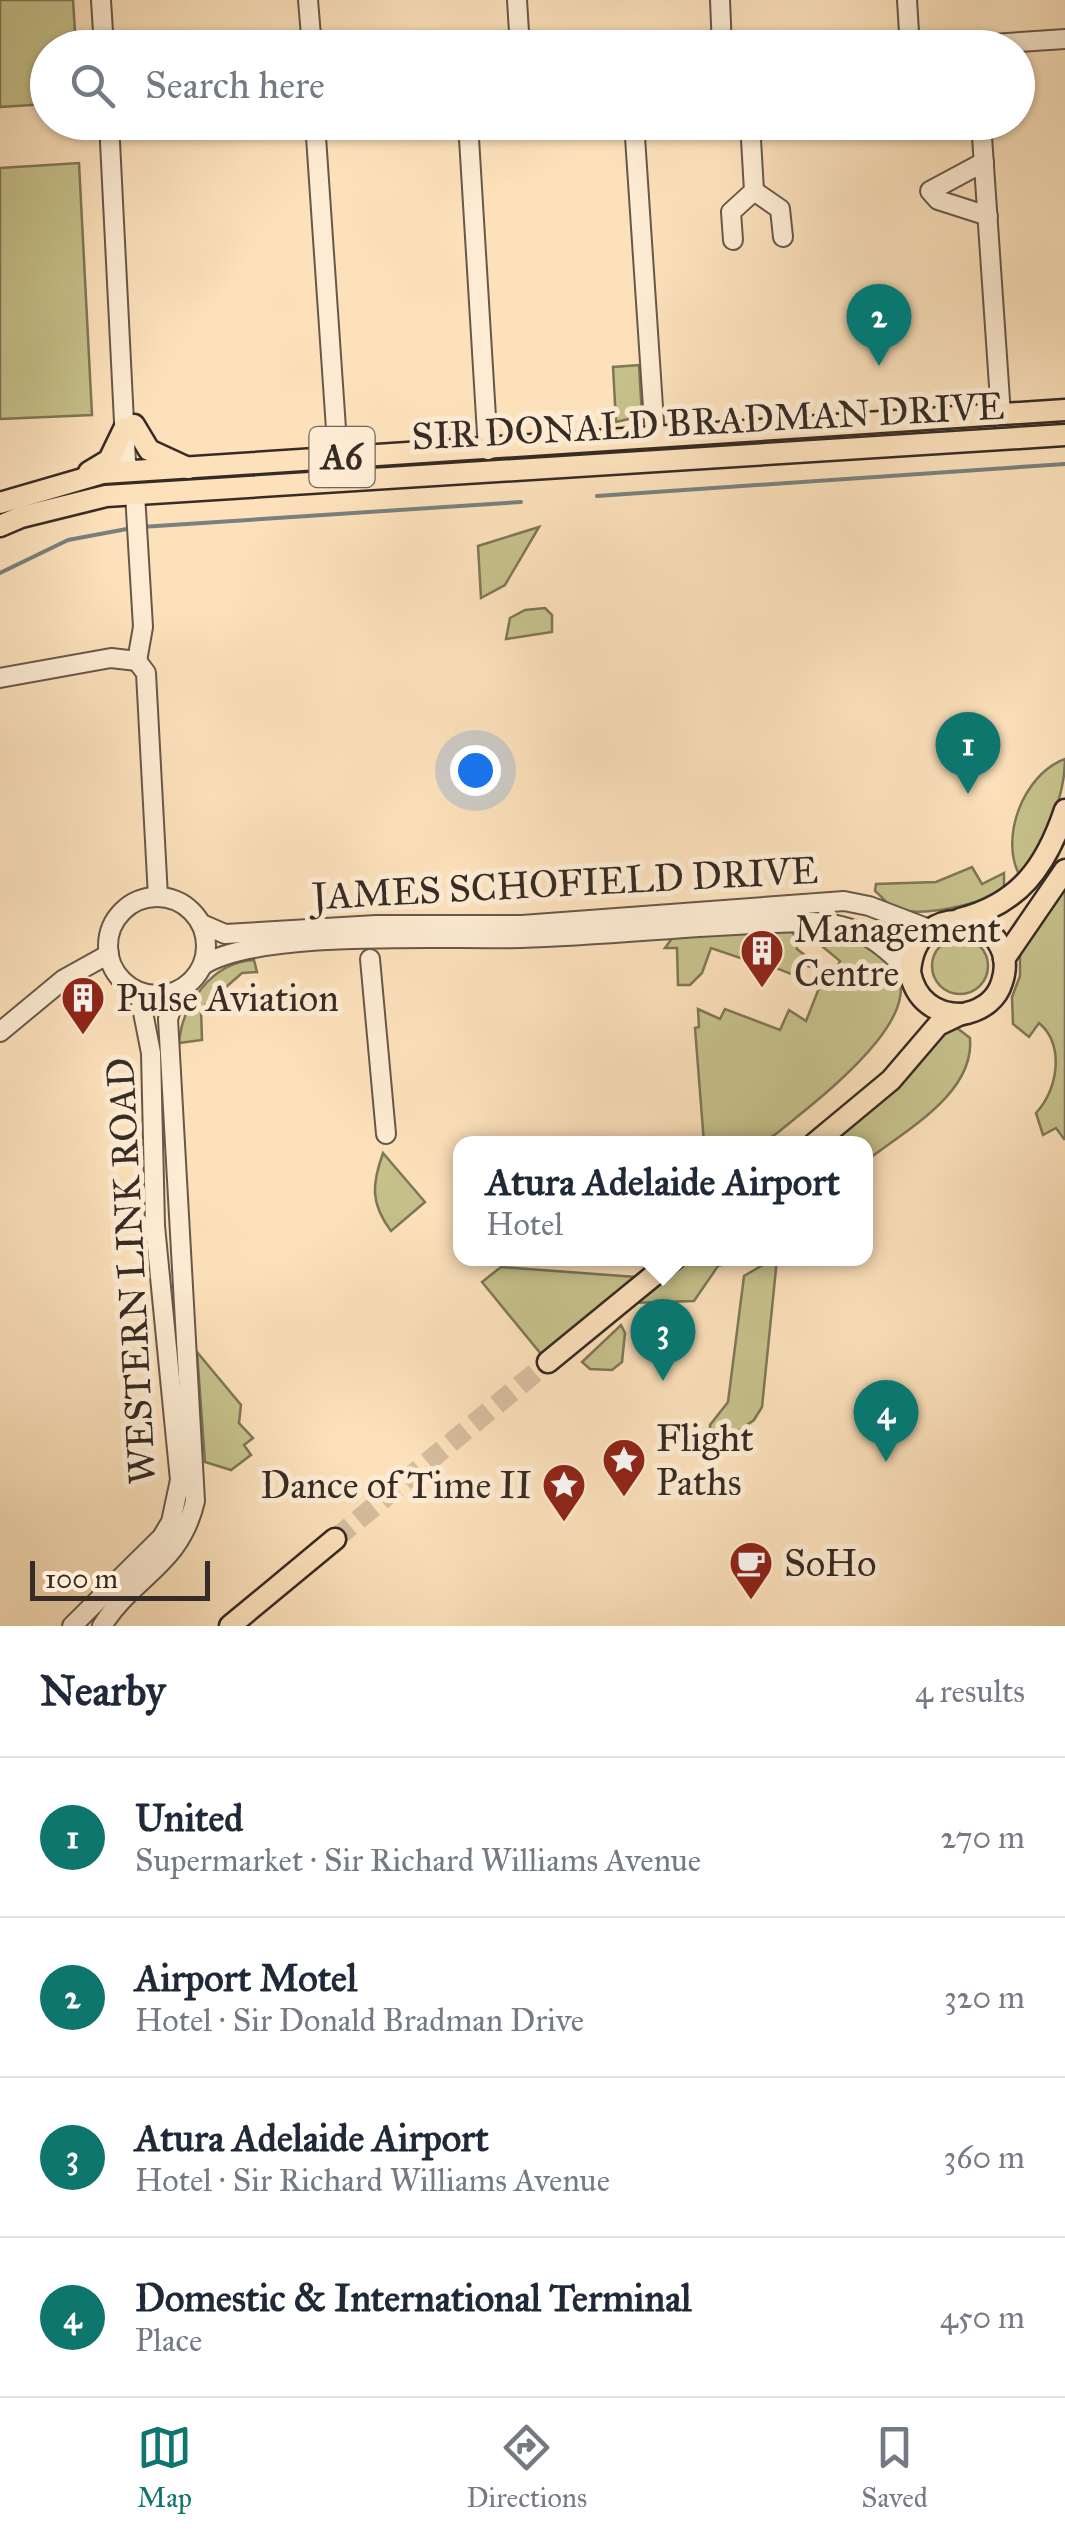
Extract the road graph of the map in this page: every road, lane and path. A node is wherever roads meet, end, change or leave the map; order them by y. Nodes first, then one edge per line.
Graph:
1 (101, 0) edge
2 (308, 0) edge
3 (517, 0) edge
4 (720, 0) edge
5 (907, 0) edge
6 (103, 30) edge
7 (310, 30) edge
8 (519, 30) edge
9 (721, 30) edge
10 (909, 30) edge
11 (1065, 39) edge
12 (1035, 41) edge
13 (110, 140) edge
14 (315, 140) edge
15 (469, 140) edge
16 (635, 140) edge
17 (751, 140) edge
18 (983, 140) edge
19 (984, 162) junction
20 (754, 191) junction
21 (988, 216) junction
22 (782, 237) dead end
23 (733, 240) dead end
24 (1065, 410) edge
25 (1001, 415) junction
26 (129, 427) junction
27 (1065, 435) edge
28 (655, 437) junction
29 (488, 450) junction
30 (784, 451) junction
31 (338, 458) junction
32 (192, 469) junction
33 (131, 471) junction
34 (73, 479) junction
35 (178, 491) junction
36 (136, 494) junction
37 (106, 496) junction
38 (0, 503) edge
39 (0, 526) edge
40 (136, 661) junction
41 (0, 678) edge
42 (1064, 816) edge
43 (1065, 870) edge
44 (158, 897) junction
45 (958, 920) junction
46 (202, 924) junction
47 (929, 929) junction
48 (369, 940) junction
49 (109, 954) junction
50 (1004, 959) junction
51 (203, 964) junction
52 (910, 972) junction
53 (139, 992) junction
54 (177, 992) junction
55 (965, 1013) junction
56 (0, 1032) edge
57 (386, 1134) dead end
58 (824, 1136) edge
59 (665, 1266) edge
60 (548, 1362) tunnel mouth
61 (336, 1539) tunnel mouth
62 (72, 1626) edge
63 (102, 1626) edge
64 (230, 1626) edge

1 - 6 street
2 - 7 street
3 - 8 street
4 - 9 street
5 - 10 street
11 - 12 street
13 - 26 street
14 - 31 street
15 - 29 street
16 - 28 street
17 - 20 street
18 - 19 street
19 - 21 street
19 - 21 street
20 - 22 street
20 - 23 street
21 - 25 street
24 - 25 main road, SIR DONALD BRADMAN DRIVE / A6
25 - 28 main road, SIR DONALD BRADMAN DRIVE / A6
26 - 32 main road
26 - 33 street
26 - 34 main road
27 - 30 main road, SIR DONALD BRADMAN DRIVE / A6
28 - 29 main road, SIR DONALD BRADMAN DRIVE / A6
28 - 30 main road
29 - 31 main road, SIR DONALD BRADMAN DRIVE / A6
30 - 35 main road, SIR DONALD BRADMAN DRIVE / A6
31 - 32 main road, SIR DONALD BRADMAN DRIVE / A6
32 - 33 main road, SIR DONALD BRADMAN DRIVE / A6
33 - 34 main road, SIR DONALD BRADMAN DRIVE / A6
33 - 35 main road
33 - 37 main road
34 - 38 main road, SIR DONALD BRADMAN DRIVE / A6
35 - 36 main road, SIR DONALD BRADMAN DRIVE / A6
36 - 37 main road, SIR DONALD BRADMAN DRIVE / A6
36 - 40 street
37 - 39 main road, SIR DONALD BRADMAN DRIVE / A6
40 - 41 street
40 - 44 street
42 - 45 main road
43 - 50 main road
44 - 46 street
44 - 49 street
45 - 47 main road
45 - 50 main road
46 - 47 street, JAMES SCHOFIELD DRIVE
46 - 51 street
47 - 52 main road
48 - 51 street, JAMES SCHOFIELD DRIVE
48 - 52 street, JAMES SCHOFIELD DRIVE
48 - 57 street
49 - 53 street
49 - 56 street
50 - 55 main road
51 - 54 street
52 - 55 main road
53 - 54 street
53 - 62 street, WESTERN LINK ROAD
54 - 63 street, WESTERN LINK ROAD
55 - 58 main road
59 - 60 main road
61 - 64 main road

